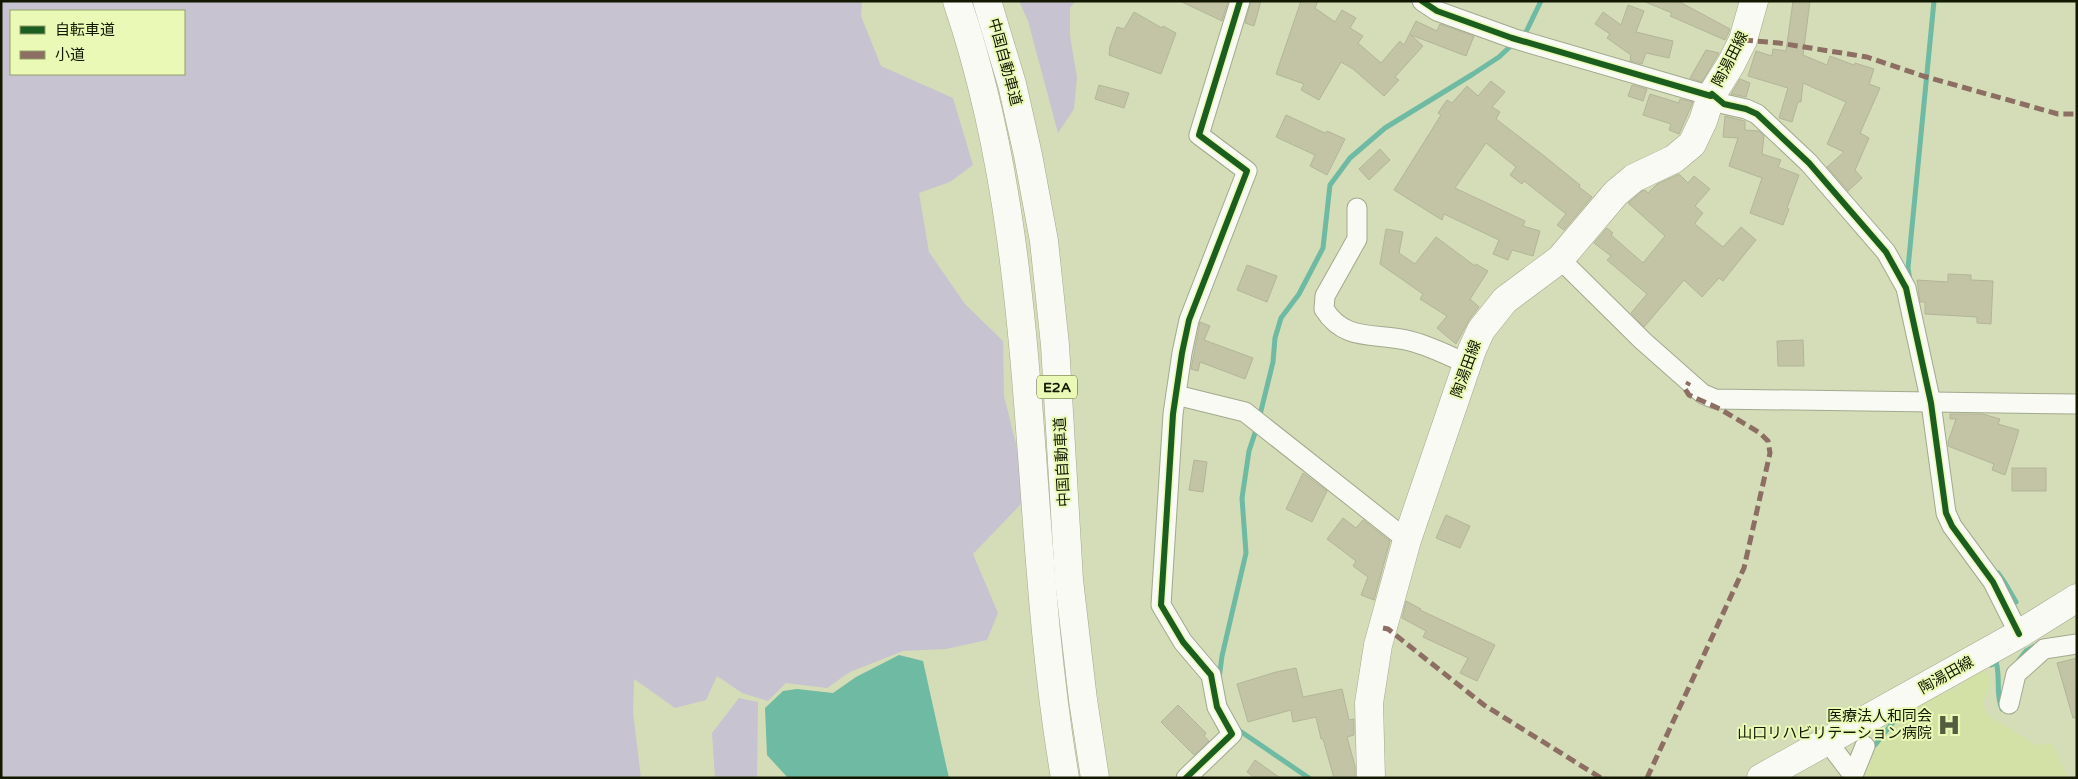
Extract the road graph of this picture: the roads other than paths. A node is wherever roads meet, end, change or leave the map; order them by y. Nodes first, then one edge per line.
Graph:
1 (957, 1) edge
2 (988, 1) edge
3 (1240, 1) edge
4 (1422, 1) edge
5 (1754, 1) edge
6 (1712, 95) junction
7 (1357, 208) dead end
8 (1560, 259) junction
9 (1467, 364) junction
10 (1176, 395) junction
11 (1931, 403) junction
12 (2077, 404) edge
13 (1407, 540) junction
14 (2077, 598) edge
15 (2019, 634) junction
16 (2077, 644) edge
17 (2009, 704) dead end
18 (1826, 741) junction
19 (1865, 746) dead end
20 (1853, 776) edge
21 (1065, 778) edge
22 (1095, 778) edge
23 (1186, 778) edge
24 (1371, 778) edge
25 (1761, 778) edge

1 - 21 main road, 中国自動車道 / E2A
2 - 22 main road, 中国自動車道 / E2A
3 - 10 street
4 - 6 street
5 - 6 main road, 陶湯田線
6 - 8 main road, 陶湯田線
6 - 11 street
7 - 9 street
8 - 9 main road, 陶湯田線
8 - 11 street
9 - 13 main road, 陶湯田線
10 - 13 street
10 - 23 street
11 - 12 street
11 - 15 street
13 - 24 main road, 陶湯田線
14 - 15 main road, 陶湯田線
15 - 18 main road, 陶湯田線
16 - 17 street
18 - 20 street
18 - 25 main road, 陶湯田線
19 - 20 street

